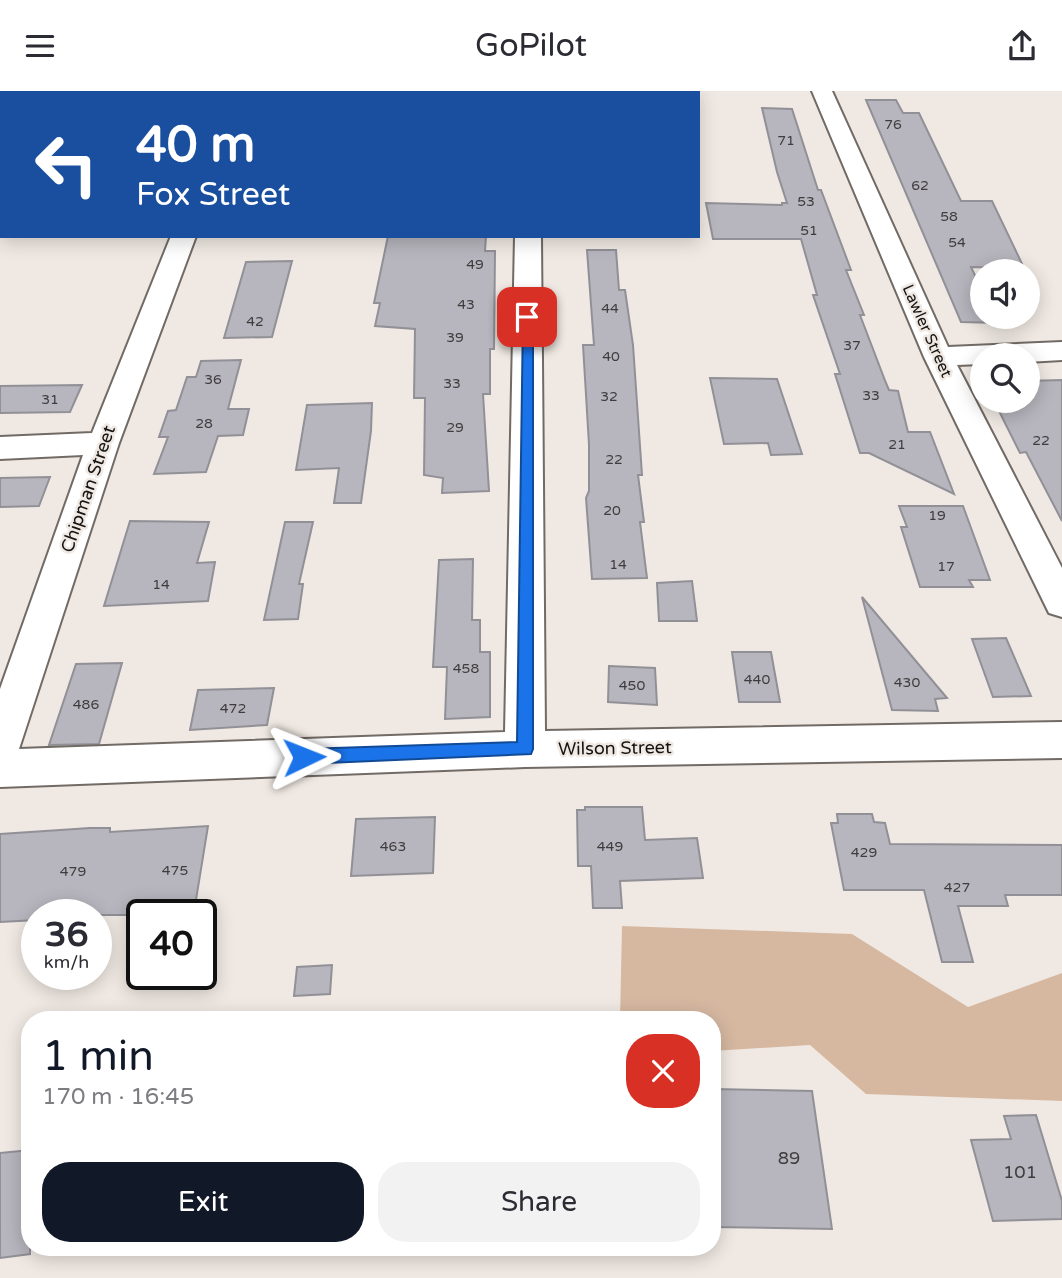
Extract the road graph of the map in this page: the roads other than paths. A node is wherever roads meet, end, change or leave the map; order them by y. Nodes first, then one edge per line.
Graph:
1 (821, 91) edge
2 (183, 238) edge
3 (528, 238) edge
4 (1062, 351) edge
5 (938, 356) junction
6 (103, 443) junction
7 (0, 449) edge
8 (1062, 603) edge
9 (1062, 740) edge
10 (0, 746) edge
11 (525, 749) junction
12 (0, 768) edge

1 - 5 street, Lawler Street
2 - 6 street, Chipman Street
3 - 11 street
4 - 5 street
5 - 8 street, Lawler Street
6 - 7 street
6 - 10 street, Chipman Street
9 - 11 street, Wilson Street
11 - 12 street, Wilson Street

